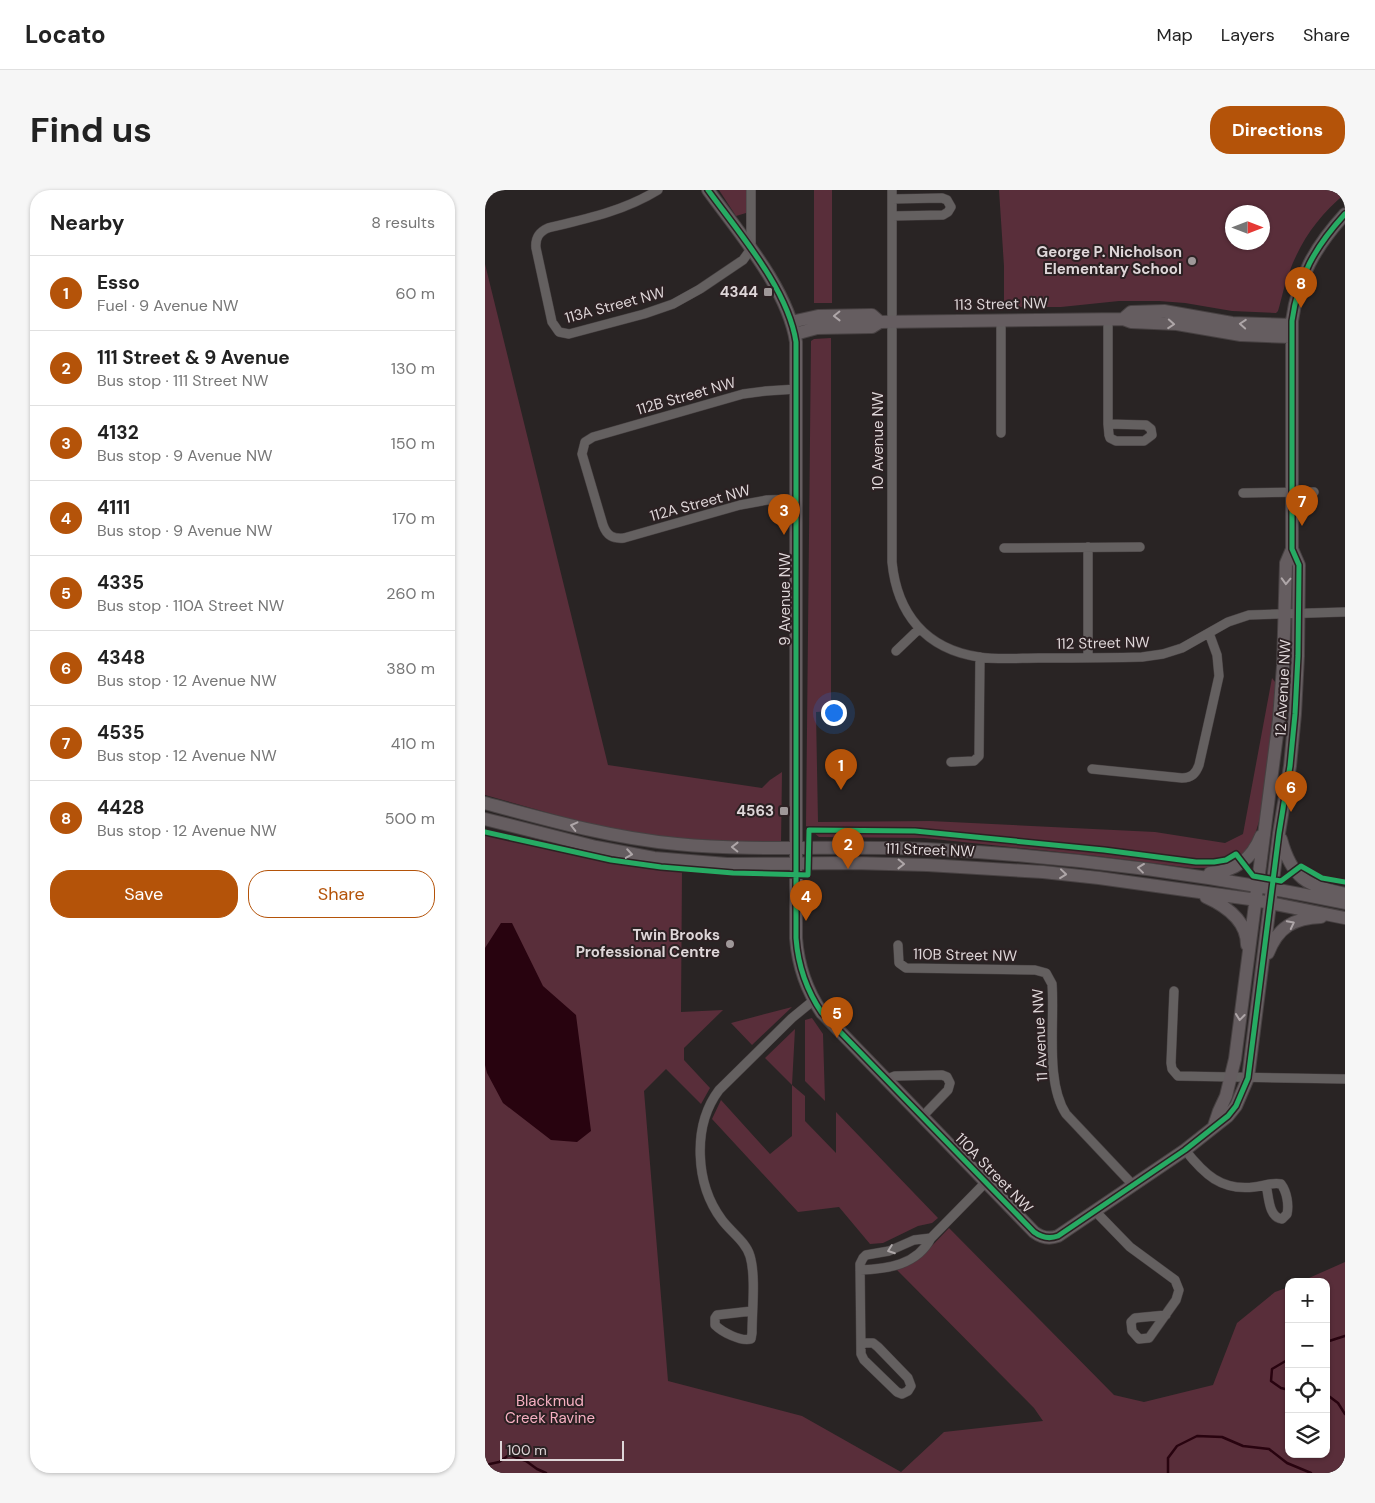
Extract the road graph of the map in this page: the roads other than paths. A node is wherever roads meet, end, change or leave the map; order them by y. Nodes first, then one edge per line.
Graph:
1 (658, 190) edge
2 (708, 190) edge
3 (751, 190) edge
4 (892, 194) edge
5 (1345, 214) edge
6 (892, 216) junction
7 (751, 249) junction
8 (1108, 319) junction
9 (1001, 321) junction
10 (886, 322) junction
11 (793, 328) junction
12 (1292, 331) junction
13 (797, 390) junction
14 (1108, 424) dead end
15 (1001, 434) dead end
16 (1314, 492) dead end
17 (1243, 493) dead end
18 (1292, 493) junction
19 (797, 499) junction
20 (611, 537) joint
21 (1087, 547) junction
22 (1140, 547) dead end
23 (1004, 548) dead end
24 (1292, 550) junction
25 (1345, 612) edge
26 (1285, 613) junction
27 (1298, 613) junction
28 (919, 629) junction
29 (1209, 633) junction
30 (896, 651) dead end
31 (980, 657) junction
32 (1088, 658) junction
33 (951, 762) dead end
34 (1092, 769) dead end
35 (485, 803) edge
36 (485, 819) edge
37 (1266, 822) junction
38 (1279, 833) junction
39 (796, 848) junction
40 (796, 863) junction
41 (1190, 874) junction
42 (1258, 885) junction
43 (1272, 888) junction
44 (1190, 890) junction
45 (1345, 894) edge
46 (1256, 900) junction
47 (1270, 902) junction
48 (1345, 903) edge
49 (1342, 917) edge
50 (899, 945) dead end
51 (1247, 969) junction
52 (1049, 977) joint
53 (1261, 980) junction
54 (1174, 991) dead end
55 (814, 1000) junction
56 (1239, 1078) junction
57 (1345, 1079) edge
58 (885, 1080) junction
59 (922, 1116) junction
60 (1185, 1150) junction
61 (986, 1182) junction
62 (1133, 1185) junction
63 (1267, 1185) dead end
64 (1095, 1211) junction
65 (931, 1238) junction
66 (860, 1270) junction
67 (752, 1311) junction
68 (1165, 1315) dead end
69 (861, 1346) junction

1 - 7 street, 113A Street NW
2 - 7 street, 9 Avenue NW
3 - 7 street
4 - 6 street, 10 Avenue NW
4 - 6 street, 10 Avenue NW
5 - 12 street, 12 Avenue NW
6 - 10 street, 10 Avenue NW
7 - 11 street, 9 Avenue NW
8 - 9 street, 113 Street NW
8 - 12 street, 113 Street NW
8 - 14 street
9 - 10 street, 113 Street NW
9 - 15 street
10 - 11 street, 113 Street NW
10 - 28 street, 10 Avenue NW
11 - 13 street, 9 Avenue NW
12 - 18 street, 12 Avenue NW
13 - 19 street, 9 Avenue NW
13 - 20 street, 112B Street NW
16 - 18 street
17 - 18 street
18 - 24 street, 12 Avenue NW
19 - 20 street, 112A Street NW
19 - 39 street, 9 Avenue NW
21 - 22 street
21 - 23 street
21 - 32 street
24 -> 26 street, 12 Avenue NW
24 - 27 street, 12 Avenue NW
25 - 27 street, 112 Street NW
26 - 27 street, 112 Street NW
26 - 29 street, 112 Street NW
26 - 37 street, 12 Avenue NW
27 - 38 street, 12 Avenue NW
28 - 30 street
28 - 31 street, 112 Street NW
29 - 32 street, 112 Street NW
29 - 34 street
31 - 32 street, 112 Street NW
31 - 33 street
39 -> 35 street, 111 Street NW
36 -> 40 street, 111 Street NW
37 - 41 street
37 - 42 street, 12 Avenue NW
38 - 43 street, 12 Avenue NW
38 - 45 street
39 - 40 street, 9 Avenue NW
41 -> 39 street, 111 Street NW
40 -> 44 street, 111 Street NW
40 - 55 street, 9 Avenue NW
41 - 42 street, 111 Street NW
42 - 43 street, 111 Street NW
42 - 46 street, 12 Avenue NW
43 - 47 street, 12 Avenue NW
43 - 48 street, 111 Street NW
44 - 46 street, 111 Street NW
44 - 51 street
46 - 47 street, 111 Street NW
46 - 51 street, 12 Avenue NW
47 - 49 street, 111 Street NW
47 - 53 street, 12 Avenue NW
53 -> 49 street
50 - 52 street, 110B Street NW
51 -> 56 street, 12 Avenue NW
52 - 62 street, 11 Avenue NW
53 - 56 street, 12 Avenue NW
54 - 56 street
55 - 58 street, 110A Street NW
55 - 67 street
56 - 57 street
56 - 60 street, 12 Avenue NW
58 - 59 street, 110A Street NW
58 - 59 street
59 - 61 street, 110A Street NW
60 - 62 street, 110A Street NW
60 - 63 street
61 - 64 street, 110A Street NW
61 - 65 street
62 - 64 street, 110A Street NW
64 - 68 street
65 - 66 street
65 -> 66 street
66 - 69 street
67 - 67 street
69 - 69 street

